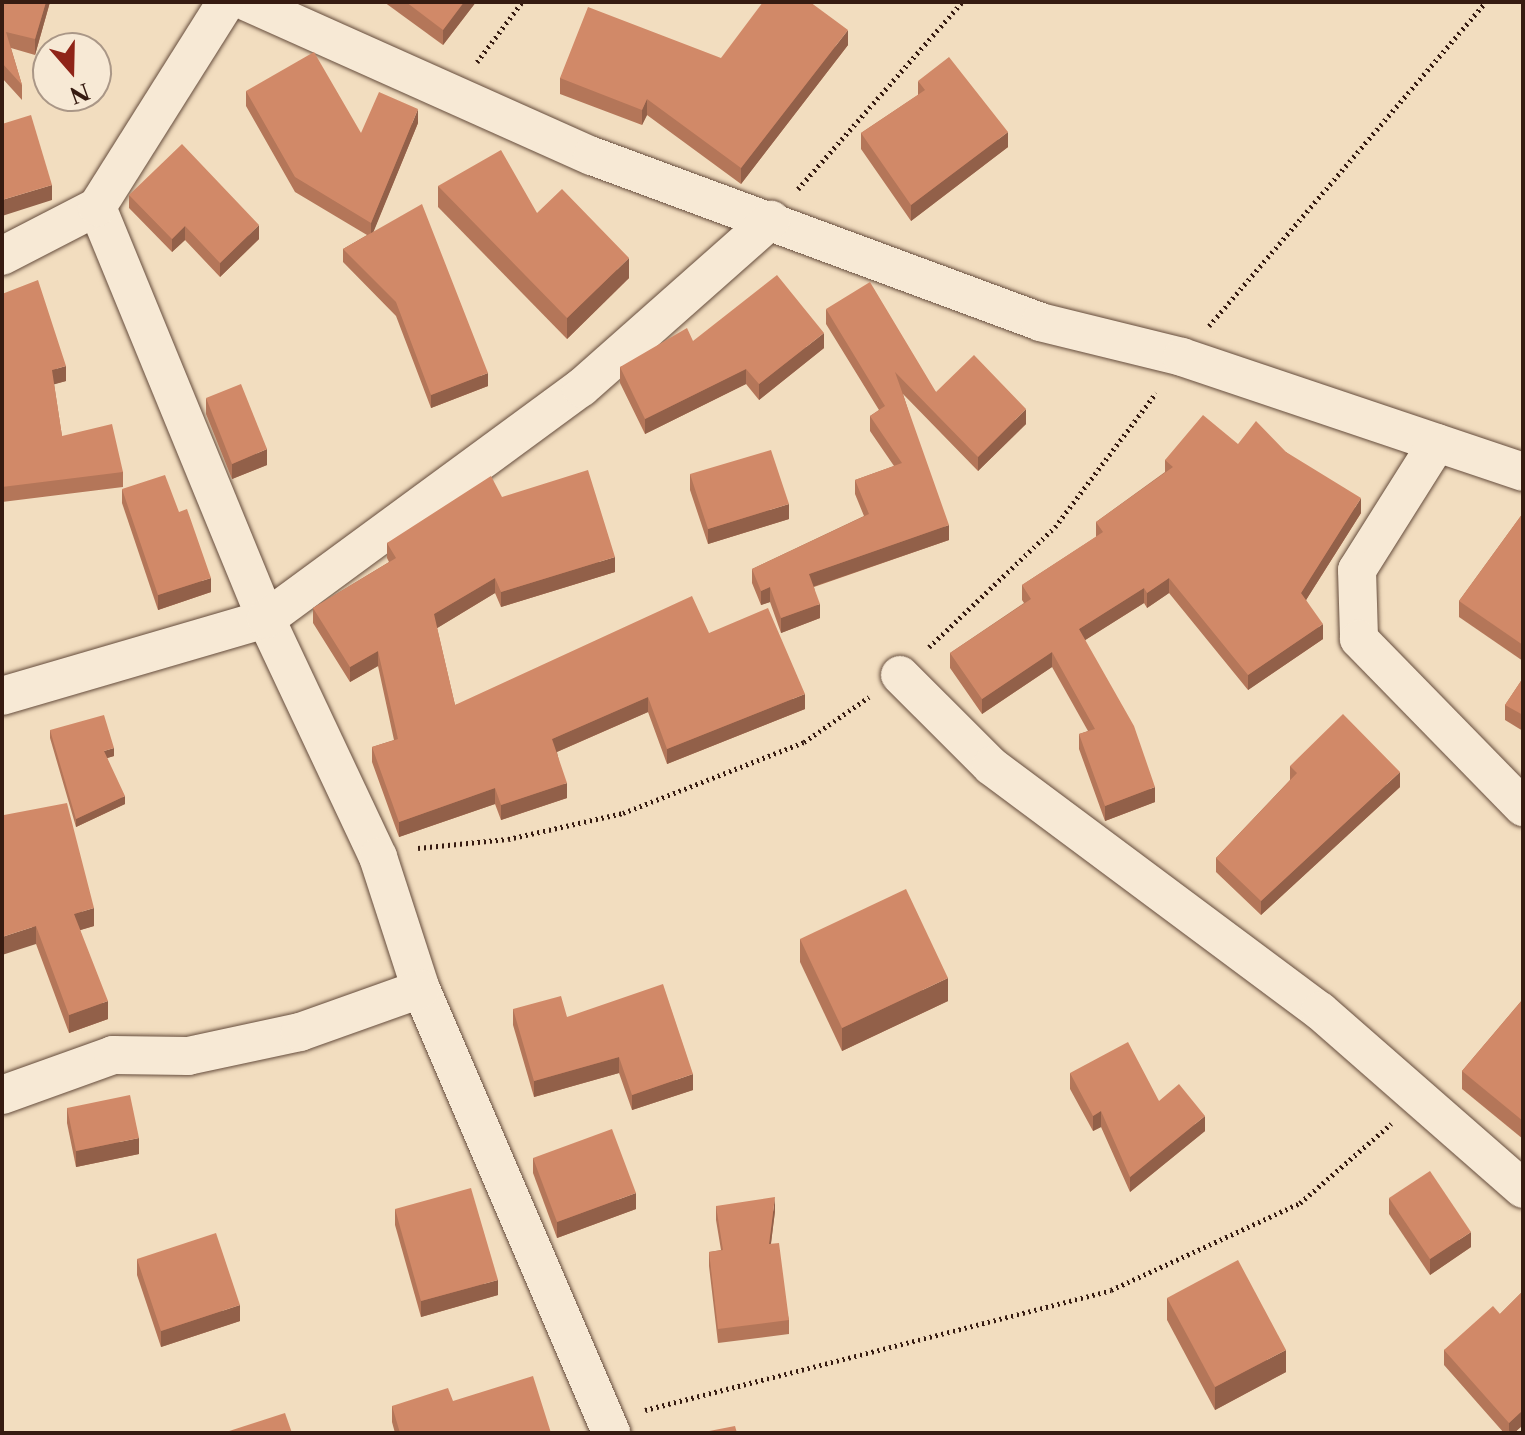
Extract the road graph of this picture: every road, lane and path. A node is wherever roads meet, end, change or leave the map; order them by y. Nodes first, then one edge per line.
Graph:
1 (226, 2) edge
2 (247, 2) edge
3 (522, 2) edge
4 (962, 2) edge
5 (1486, 2) edge
6 (455, 90) junction
7 (97, 207) junction
8 (771, 220) junction
9 (2, 256) edge
10 (1182, 357) junction
11 (1437, 443) junction
12 (1523, 472) edge
13 (266, 619) junction
14 (900, 675) junction
15 (2, 696) edge
16 (1523, 807) edge
17 (378, 857) junction
18 (421, 989) junction
19 (2, 1095) edge
20 (1419, 1099) junction
21 (1523, 1189) edge
22 (609, 1426) edge

1 - 7 street
2 - 6 street
3 - 6 path
4 - 8 path
5 - 10 path
6 - 8 street
7 - 9 street
7 - 13 street
8 - 10 street
8 - 13 street
10 - 11 street
10 - 14 path
11 - 12 street
11 - 16 street
13 - 15 street
13 - 17 street
14 - 17 path
14 - 20 street
17 - 18 street
18 - 19 street
18 - 22 street
20 - 21 street
20 - 22 path

